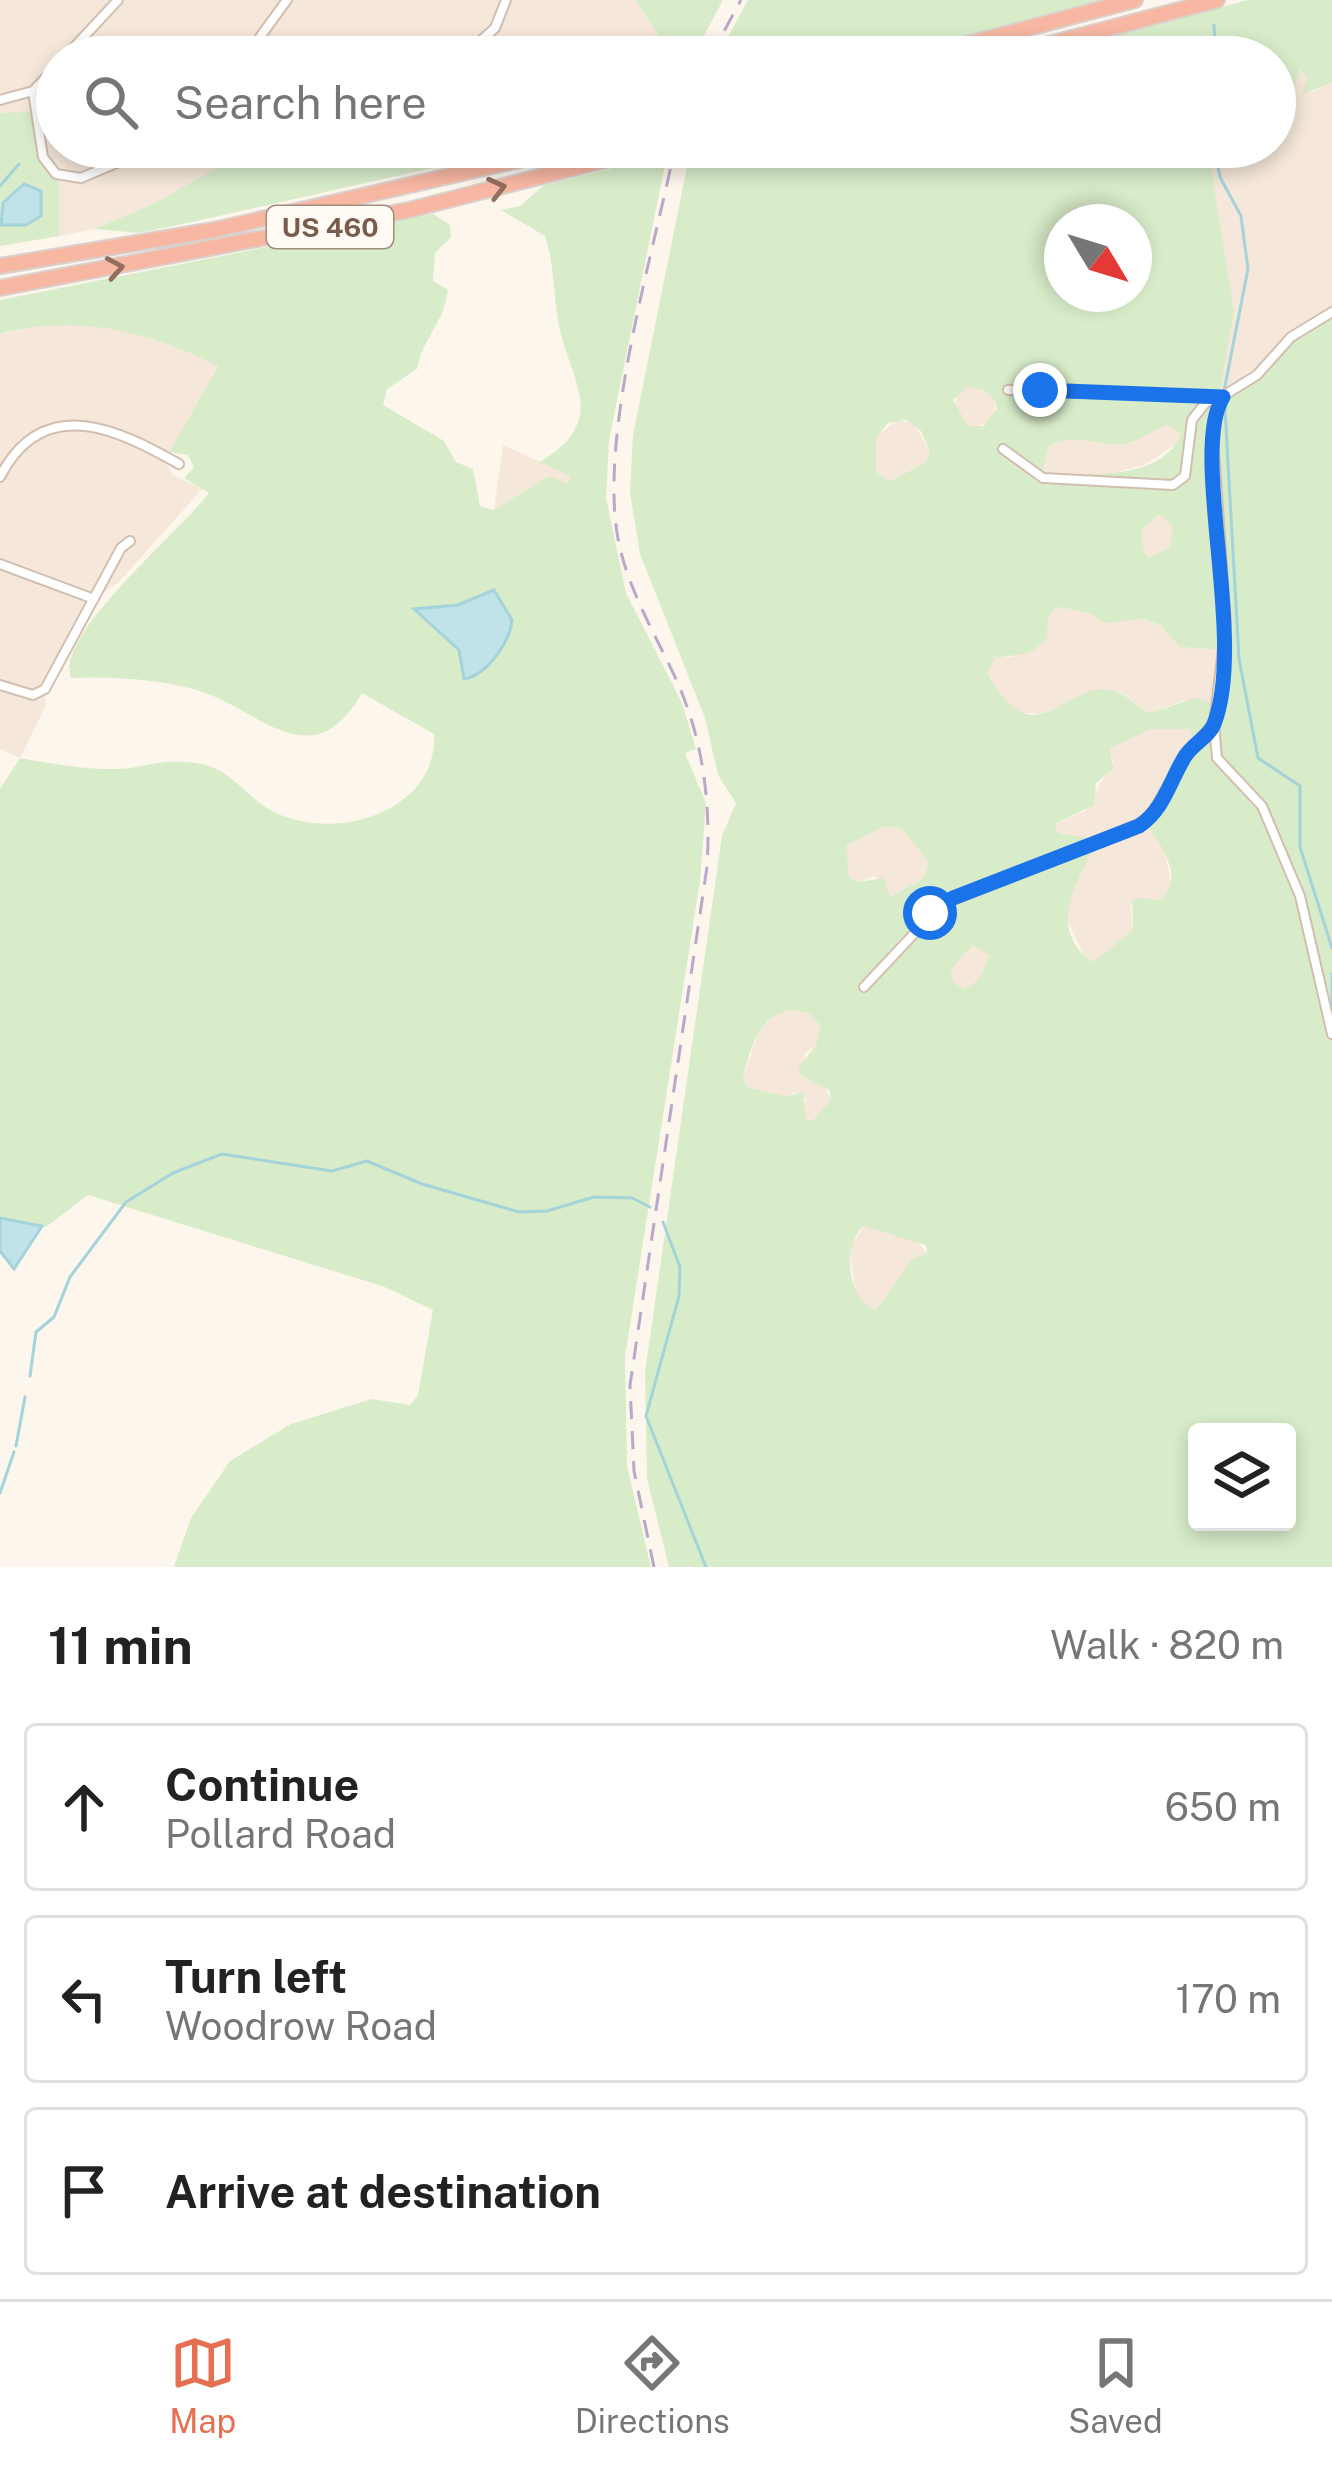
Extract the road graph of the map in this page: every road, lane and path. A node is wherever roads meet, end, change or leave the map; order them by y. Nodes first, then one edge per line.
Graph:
1 (118, 0) edge
2 (287, 0) edge
3 (506, 0) edge
4 (1136, 0) edge
5 (1217, 0) edge
6 (85, 36) edge
7 (261, 36) edge
8 (486, 36) edge
9 (998, 36) edge
10 (1080, 36) edge
11 (34, 91) joint
12 (0, 100) edge
13 (36, 104) edge
14 (52, 168) edge
15 (105, 168) edge
16 (486, 168) edge
17 (574, 168) edge
18 (0, 266) edge
19 (0, 288) edge
20 (1332, 312) edge
21 (1007, 390) dead end
22 (1221, 400) junction
23 (1003, 449) dead end
24 (179, 464) dead end
25 (0, 477) edge
26 (130, 541) dead end
27 (0, 564) edge
28 (95, 599) junction
29 (0, 685) edge
30 (1214, 724) junction
31 (864, 986) dead end
32 (1332, 1034) edge

1 - 6 street
2 - 7 street
3 - 8 street
4 - 9 highway
5 - 10 highway
11 - 12 street
11 - 13 street
14 - 15 street
16 - 18 highway, US 460
19 -> 17 highway, US 460
20 - 22 street
21 - 22 street
22 - 23 street
22 - 30 street
24 - 25 street
26 - 28 street
27 - 28 street
28 - 29 street
30 - 31 street
30 - 32 street

